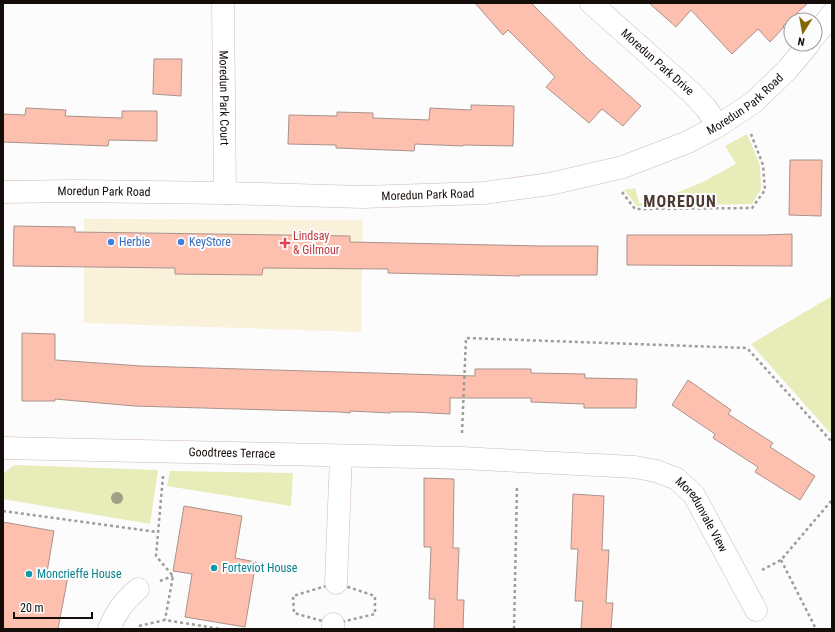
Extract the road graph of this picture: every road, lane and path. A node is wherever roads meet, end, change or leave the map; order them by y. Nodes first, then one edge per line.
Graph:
1 (223, 3) edge
2 (591, 3) edge
3 (832, 14) edge
4 (823, 26) edge
5 (802, 52) edge
6 (742, 111) junction
7 (718, 126) junction
8 (605, 171) junction
9 (3, 192) edge
10 (224, 193) junction
11 (463, 413) dead end
12 (832, 442) edge
13 (3, 448) edge
14 (341, 456) junction
15 (461, 458) joint
16 (517, 460) junction
17 (161, 487) dead end
18 (832, 500) edge
19 (3, 511) edge
20 (157, 532) junction
21 (781, 560) junction
22 (740, 581) junction
23 (336, 584) dead end
24 (138, 589) dead end
25 (293, 596) dead end
26 (375, 596) dead end
27 (756, 610) dead end
28 (294, 613) dead end
29 (375, 614) dead end
30 (165, 620) junction
31 (137, 626) dead end
32 (109, 629) edge
33 (221, 629) edge
34 (514, 629) edge
35 (816, 629) edge

1 - 10 street, Moredun Park Court
2 - 7 street, Moredun Park Drive
3 - 4 street
5 - 6 street, Moredun Park Road
6 - 7 street, Moredun Park Road
6 - 8 path
7 - 8 street, Moredun Park Road
8 - 10 street, Moredun Park Road
9 - 10 street, Moredun Park Road
11 - 12 path
13 - 14 street, Goodtrees Terrace
14 - 15 street, Goodtrees Terrace
14 - 23 street
15 - 16 street, Moredunvale View
16 - 22 street, Moredunvale View
16 - 34 path
17 - 20 path
18 - 21 path
19 - 20 path
20 - 30 path
21 - 22 path
21 - 35 path
22 - 27 street, Moredunvale View
24 - 32 street
25 - 28 path
26 - 29 path
30 - 31 path
30 - 33 path

